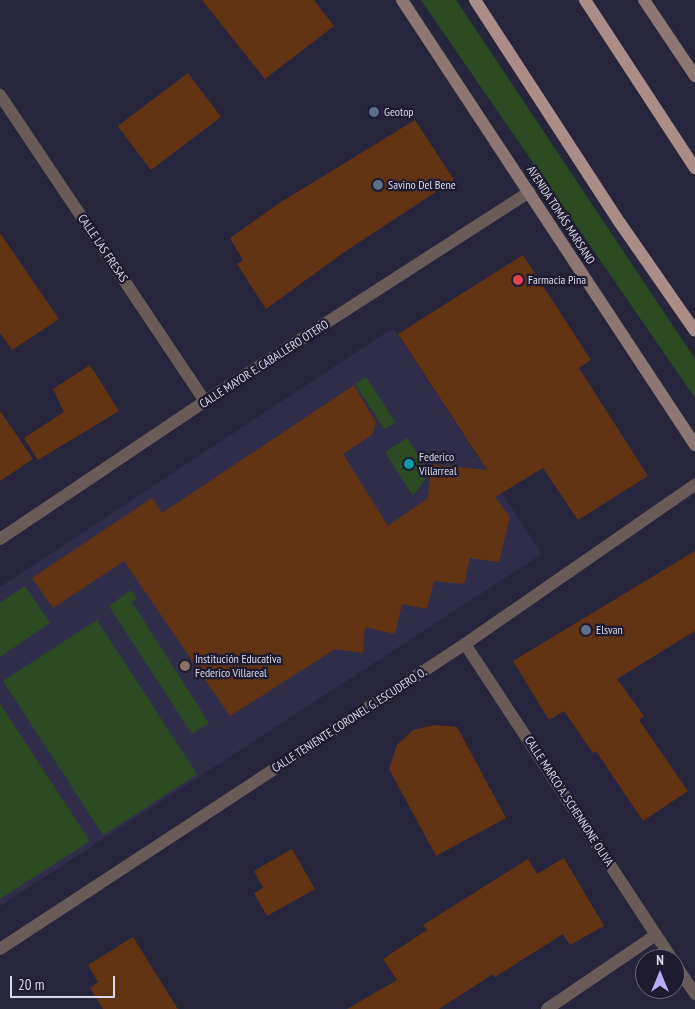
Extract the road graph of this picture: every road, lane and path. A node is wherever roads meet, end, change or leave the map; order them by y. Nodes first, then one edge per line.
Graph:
1 (402, 0) edge
2 (475, 0) edge
3 (585, 0) edge
4 (644, 0) edge
5 (695, 76) edge
6 (0, 95) edge
7 (695, 168) edge
8 (529, 192) junction
9 (695, 331) edge
10 (205, 401) junction
11 (695, 445) edge
12 (695, 485) edge
13 (0, 539) edge
14 (466, 644) junction
15 (656, 935) junction
16 (0, 948) edge
17 (665, 949) edge
18 (685, 979) edge
19 (695, 994) edge
20 (547, 1009) edge

1 - 8 street, AVENIDA TOMÁS MARSANO
2 - 9 main road
3 - 7 main road
4 - 5 street
6 - 10 street, CALLE LAS FRESAS
8 - 10 street, CALLE MAYOR E. CABALLERO OTERO
8 - 11 street, AVENIDA TOMÁS MARSANO
10 - 13 street, CALLE MAYOR E. CABALLERO OTERO
12 - 14 street, CALLE TENIENTE CORONEL G. ESCUDERO O.
14 - 15 street, CALLE MARCO A. SCHENNONE OLIVA
14 - 16 street, CALLE TENIENTE CORONEL G. ESCUDERO O.
15 - 17 street, CALLE MARCO A. SCHENNONE OLIVA
15 - 20 street
18 - 19 street

